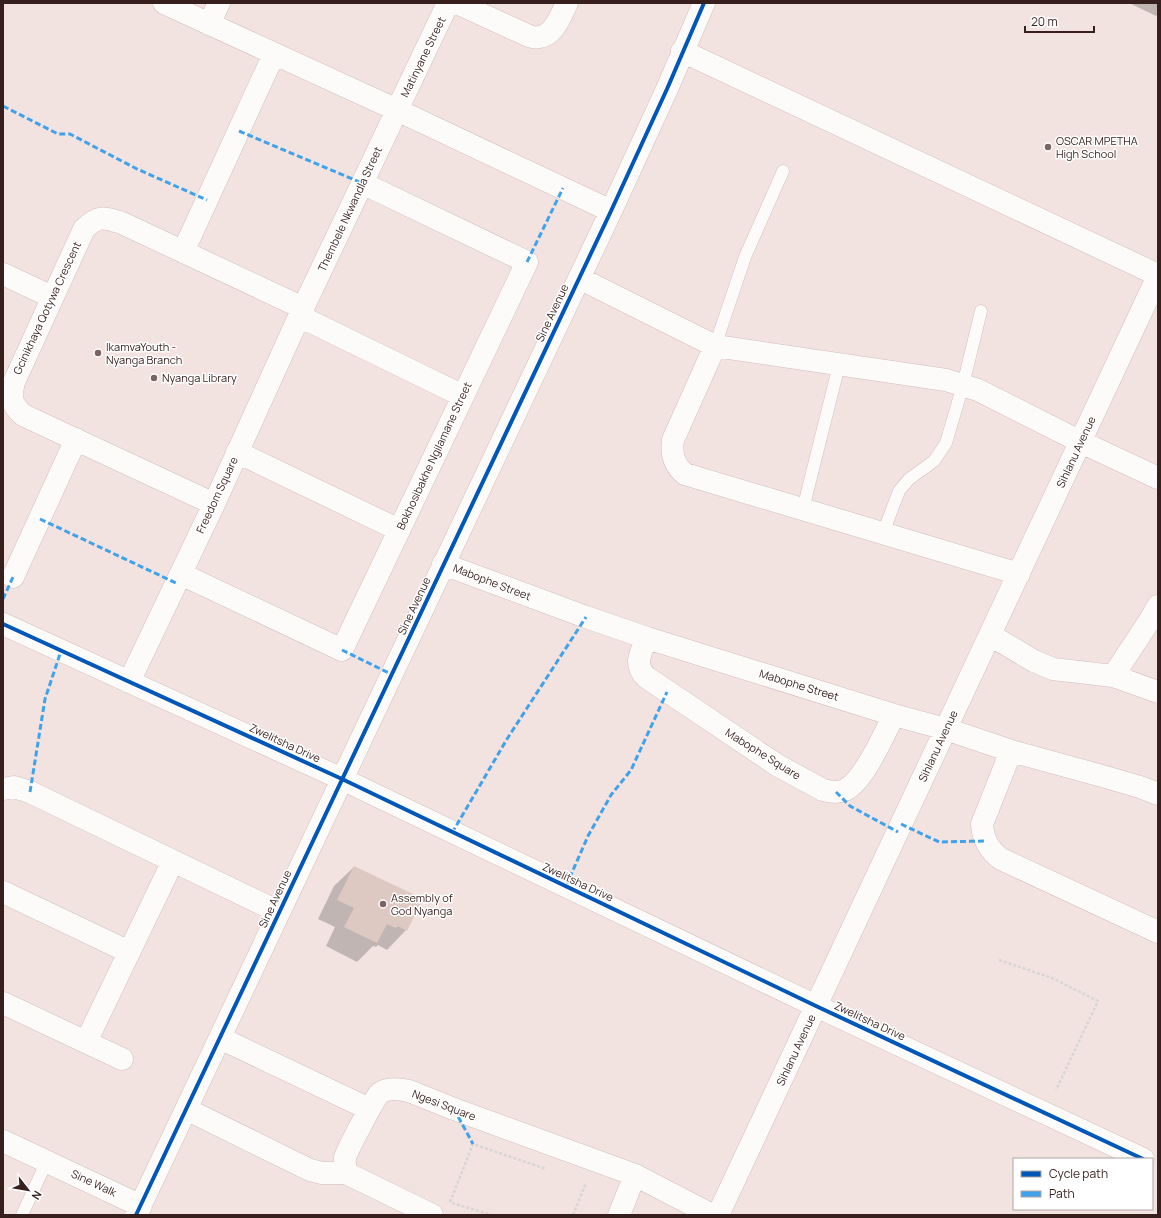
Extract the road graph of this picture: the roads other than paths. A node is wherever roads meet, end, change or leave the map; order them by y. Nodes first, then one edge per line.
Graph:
1 (164, 3) edge
2 (219, 3) edge
3 (448, 3) edge
4 (457, 3) edge
5 (567, 3) edge
6 (704, 3) edge
7 (209, 24) junction
8 (682, 50) junction
9 (274, 54) junction
10 (397, 110) junction
11 (783, 171) dead end
12 (362, 183) junction
13 (610, 211) junction
14 (183, 252) junction
15 (3, 274) edge
16 (1158, 276) edge
17 (579, 278) junction
18 (52, 297) junction
19 (981, 311) dead end
20 (301, 312) junction
21 (715, 346) junction
22 (839, 365) junction
23 (963, 385) junction
24 (463, 396) junction
25 (76, 439) junction
26 (1081, 442) junction
27 (237, 452) junction
28 (1158, 478) edge
29 (214, 504) junction
30 (803, 509) junction
31 (399, 530) junction
32 (883, 533) junction
33 (443, 564) junction
34 (181, 574) junction
35 (1019, 574) junction
36 (13, 577) dead end
37 (1158, 606) edge
38 (3, 624) edge
39 (990, 635) junction
40 (647, 638) junction
41 (1113, 676) junction
42 (129, 682) junction
43 (1158, 692) edge
44 (894, 715) junction
45 (946, 729) junction
46 (1011, 751) junction
47 (342, 780) junction
48 (3, 789) edge
49 (1158, 794) edge
50 (173, 861) junction
51 (3, 892) edge
52 (280, 912) junction
53 (1158, 932) edge
54 (129, 952) junction
55 (3, 1003) edge
56 (816, 1006) junction
57 (220, 1038) junction
58 (86, 1042) junction
59 (122, 1060) dead end
60 (186, 1109) junction
61 (369, 1109) junction
62 (3, 1141) edge
63 (1141, 1158) edge
64 (47, 1161) junction
65 (346, 1174) junction
66 (635, 1175) junction
67 (139, 1210) edge
68 (429, 1214) edge
69 (22, 1215) edge
70 (619, 1215) edge
71 (712, 1215) edge
72 (718, 1215) edge

1 - 7 street
2 - 7 street
3 - 10 street, Matinyane Street
4 - 5 street
6 - 8 street, Sine Avenue
7 - 9 street
8 - 13 street, Sine Avenue
8 - 16 street
9 - 10 street
9 - 14 street
10 - 12 street, Thembele Nkwandla Street
10 - 13 street
11 - 21 lane
12 - 20 street, Thembele Nkwandla Street
12 - 24 street, Bokhosibakhe Ngilamane Street
13 - 17 street, Sine Avenue
14 - 18 street, Gcinikhaya Qotywa Crescent
14 - 20 street, Gcinikhaya Qotywa Crescent
15 - 18 street
16 - 26 street, Sihlanu Avenue
17 - 21 street
17 - 33 street, Sine Avenue
18 - 25 street, Gcinikhaya Qotywa Crescent
19 - 23 lane
20 - 24 street, Gcinikhaya Qotywa Crescent
20 - 27 street, Freedom Square
21 - 22 street
21 - 30 street
22 - 23 street
22 - 30 lane
23 - 26 street
23 - 32 lane
24 - 31 street, Bokhosibakhe Ngilamane Street
25 - 29 street, Gcinikhaya Qotywa Crescent
25 - 36 street
26 - 28 street
26 - 35 street, Sihlanu Avenue
27 - 29 street, Freedom Square
27 - 31 street
29 - 34 street, Freedom Square
30 - 32 street
31 - 34 street, Bokhosibakhe Ngilamane Street
32 - 35 street
33 - 40 street, Mabophe Street
33 - 47 street, Sine Avenue
34 - 42 street, Freedom Square
35 - 39 street, Sihlanu Avenue
37 - 41 street
38 - 42 street, Zwelitsha Drive
39 - 41 street
39 - 45 street, Sihlanu Avenue
40 - 44 street, Mabophe Street
40 - 44 street, Mabophe Square
41 - 43 street
42 - 47 street, Zwelitsha Drive
44 - 45 street, Mabophe Street
45 - 46 street, Mabophe Street
45 - 56 street, Sihlanu Avenue
46 - 49 street, Mabophe Street
46 - 53 street
47 - 52 street, Sine Avenue
47 - 56 street, Zwelitsha Drive
48 - 50 street
50 - 52 street
50 - 54 street
51 - 54 street
52 - 57 street, Sine Avenue
54 - 58 street
55 - 58 street
56 - 63 street, Zwelitsha Drive
56 - 72 street, Sihlanu Avenue
57 - 60 street, Sine Avenue
57 - 61 street
58 - 59 street
60 - 65 street
60 - 67 street, Sine Avenue
61 - 65 street, Ngesi Square
61 - 66 street, Ngesi Square
62 - 64 street, Sine Walk
64 - 67 street, Sine Walk
64 - 69 lane
65 - 68 street
66 - 70 street
66 - 71 street, Ngesi Square

